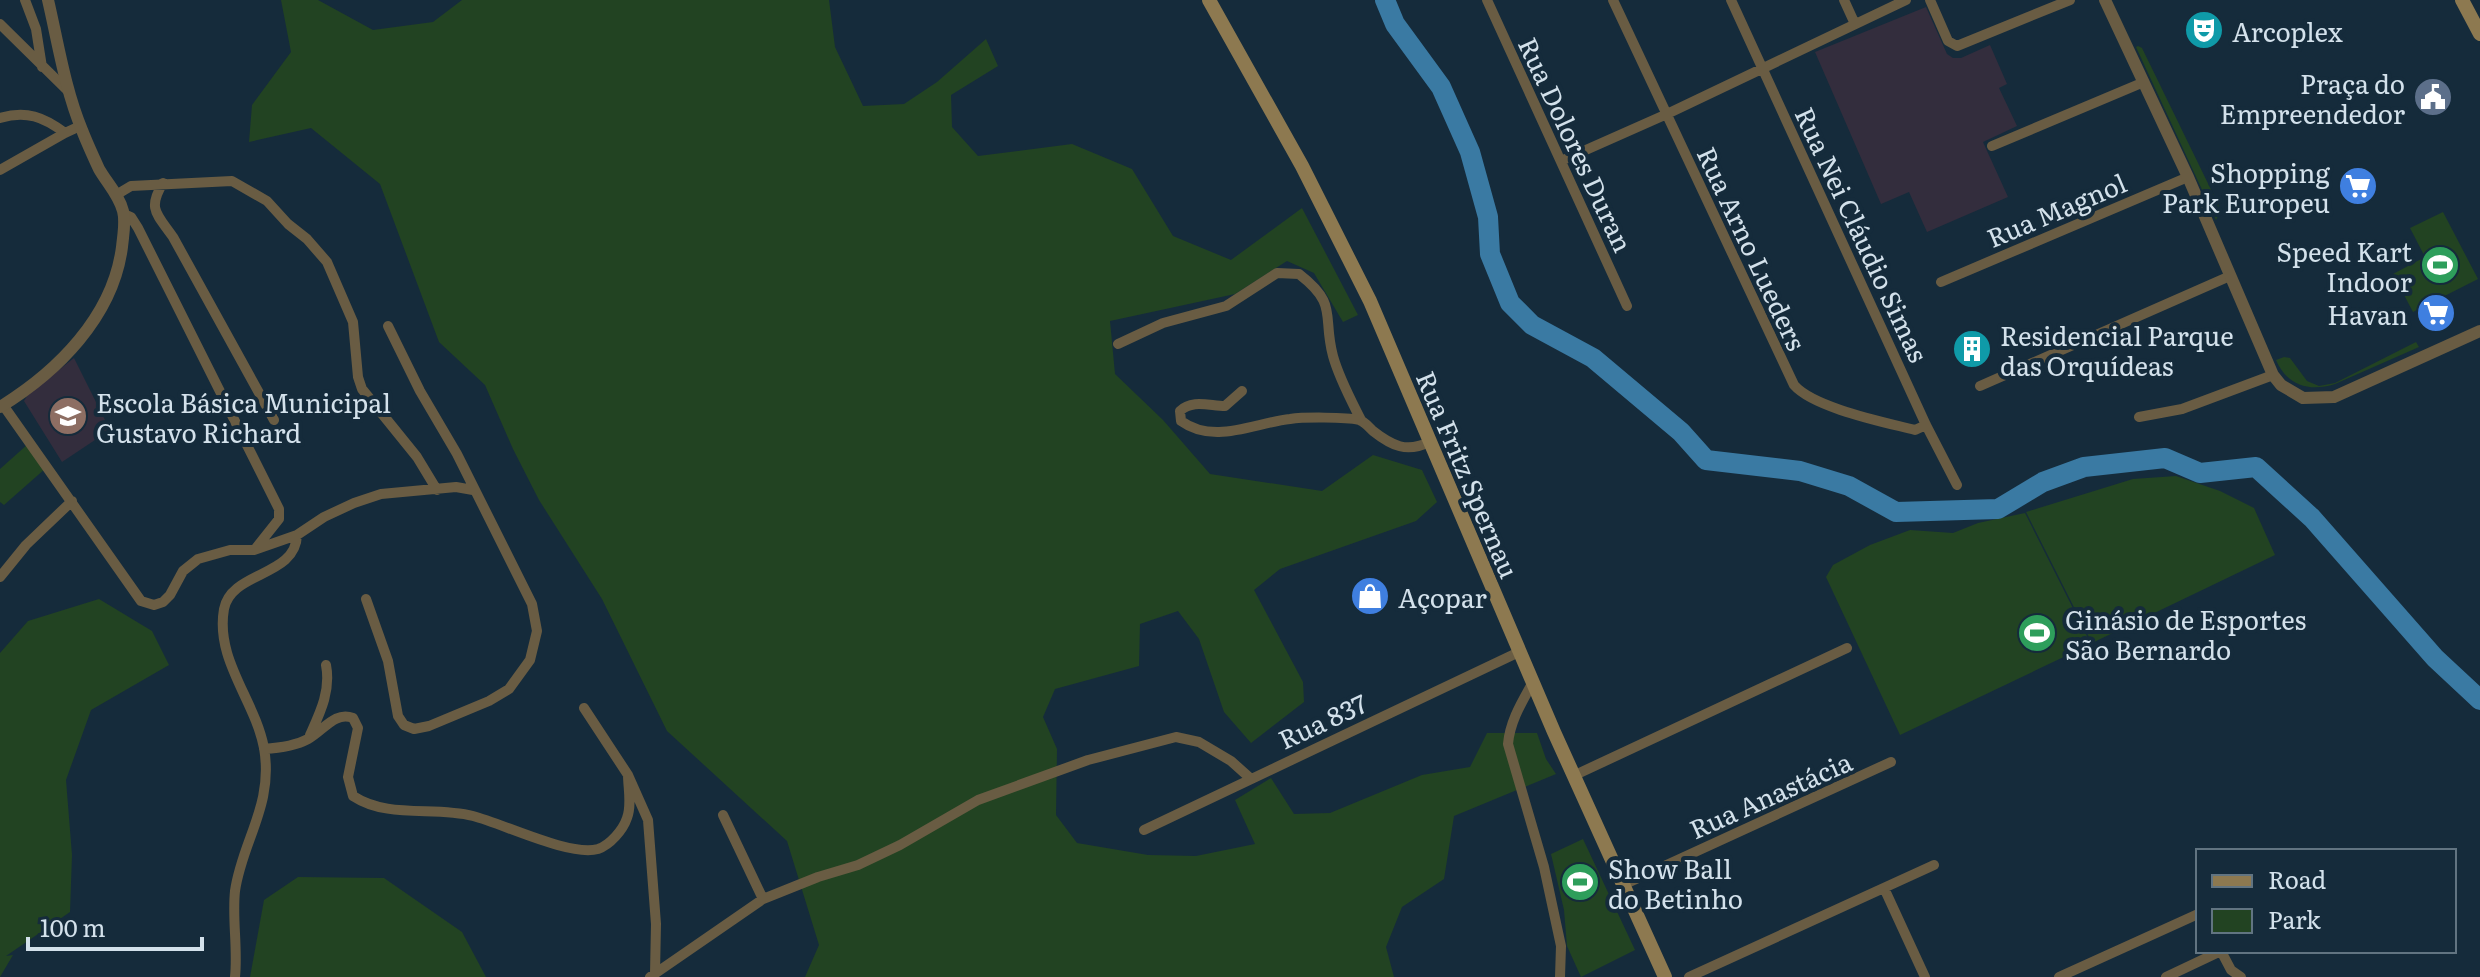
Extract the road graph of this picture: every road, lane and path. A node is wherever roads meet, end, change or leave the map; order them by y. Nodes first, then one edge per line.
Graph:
1 (25, 0) edge
2 (48, 0) edge
3 (1209, 0) edge
4 (1487, 0) edge
5 (1613, 0) edge
6 (1731, 0) edge
7 (1844, 0) edge
8 (1906, 0) edge
9 (1930, 0) edge
10 (2070, 0) edge
11 (2105, 0) edge
12 (2462, 0) edge
13 (0, 24) edge
14 (1855, 24) junction
15 (2480, 34) edge
16 (42, 67) junction
17 (1763, 68) junction
18 (2144, 82) junction
19 (71, 94) junction
20 (1667, 114) junction
21 (0, 118) edge
22 (80, 126) junction
23 (65, 133) junction
24 (1992, 146) dead end
25 (1561, 161) junction
26 (0, 170) edge
27 (2188, 177) junction
28 (163, 183) junction
29 (116, 195) junction
30 (124, 214) junction
31 (2230, 276) junction
32 (1941, 282) dead end
33 (1627, 306) dead end
34 (388, 326) dead end
35 (2480, 331) edge
36 (1118, 344) dead end
37 (2273, 375) junction
38 (1980, 386) dead end
39 (1242, 391) dead end
40 (2, 406) edge
41 (2139, 417) dead end
42 (274, 420) dead end
43 (1361, 420) junction
44 (1926, 425) junction
45 (1429, 442) junction
46 (1957, 485) dead end
47 (437, 490) junction
48 (473, 490) junction
49 (72, 501) junction
50 (297, 535) junction
51 (254, 550) junction
52 (0, 577) edge
53 (366, 599) dead end
54 (1847, 648) dead end
55 (1519, 652) junction
56 (326, 665) dead end
57 (1533, 682) junction
58 (584, 708) dead end
59 (308, 739) junction
60 (264, 749) junction
61 (1891, 762) dead end
62 (628, 775) junction
63 (1573, 776) junction
64 (1250, 778) junction
65 (723, 815) dead end
66 (1144, 830) dead end
67 (1934, 865) dead end
68 (1623, 885) junction
69 (1884, 888) junction
70 (763, 899) junction
71 (2196, 915) edge
72 (2217, 953) edge
73 (2222, 953) edge
74 (653, 975) edge
75 (235, 977) edge
76 (1560, 977) edge
77 (1665, 977) edge
78 (1689, 977) edge
79 (1925, 977) edge
80 (2059, 977) edge
81 (2166, 977) edge
82 (2241, 977) edge

1 - 16 street
2 - 19 street
3 - 45 main road, Rua Fritz Spernau
4 - 25 street, Rua Dolores Duran
5 - 20 street, Rua Arno Lueders
6 - 17 street, Rua Nei Cláudio Simas
7 - 14 street
8 - 14 street
9 - 10 street
11 - 18 street
12 - 15 main road
13 - 16 street
14 - 17 street
16 - 19 street
17 - 20 street
17 - 44 street, Rua Nei Cláudio Simas
18 - 24 street
18 - 27 street
19 - 22 street
20 - 25 street
20 - 44 street, Rua Arno Lueders
21 - 23 street
22 - 23 street
22 - 29 street
23 - 26 street
25 - 33 street, Rua Dolores Duran
27 - 31 street
27 - 32 street, Rua Magnol
28 - 29 street
28 - 42 street
28 - 47 street
29 - 30 street
30 - 40 street
30 - 51 street
31 - 37 street
31 - 38 street
34 - 48 street
35 - 37 street
36 - 43 street
37 - 41 street
39 - 43 street
40 - 49 street
43 - 45 street
44 - 46 street, Rua Nei Cláudio Simas
45 - 55 main road, Rua Fritz Spernau
47 - 48 street
47 - 50 street
48 - 53 street
49 - 51 street
49 - 52 street
50 - 51 street
50 - 60 street
54 - 63 street
55 - 57 main road, Rua Fritz Spernau
55 - 64 street, Rua 837
56 - 59 street
57 - 63 main road, Rua Fritz Spernau
57 - 76 street
58 - 62 street
59 - 60 street
59 - 62 street
60 - 75 street
61 - 68 street, Rua Anastácia
62 - 74 street
63 - 68 main road, Rua Fritz Spernau
64 - 66 street, Rua 837
64 - 70 street
65 - 70 street
67 - 69 street
68 - 77 main road, Rua Fritz Spernau
69 - 78 street
69 - 79 street
70 - 74 street
71 - 80 street
72 - 81 street
73 - 82 street

